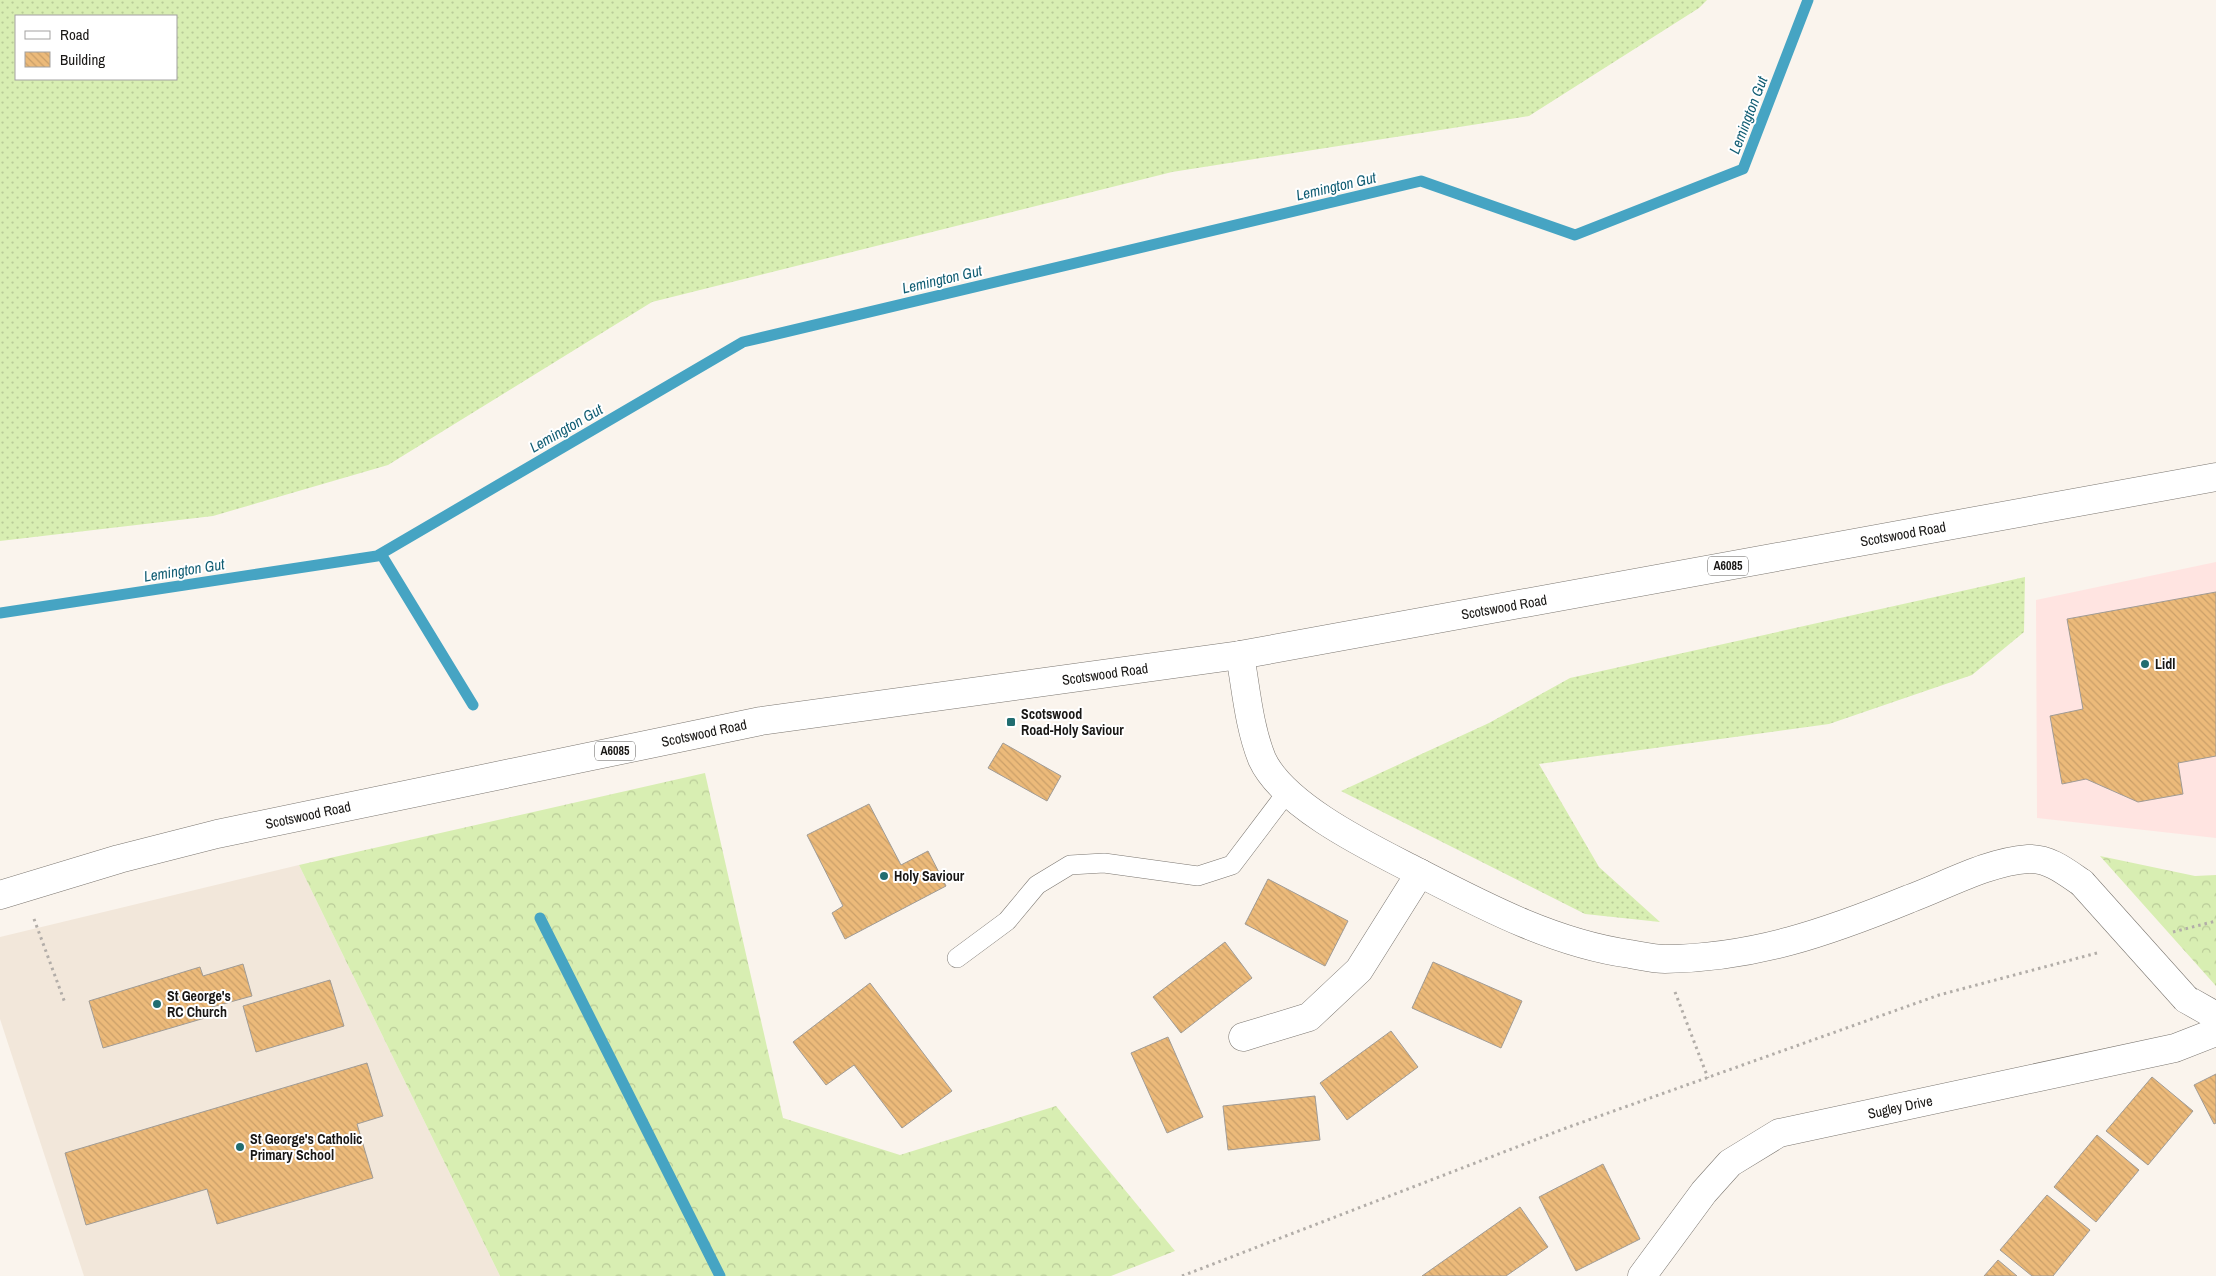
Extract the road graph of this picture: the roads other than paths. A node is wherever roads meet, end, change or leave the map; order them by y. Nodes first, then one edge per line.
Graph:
1 (2216, 477) edge
2 (1240, 656) junction
3 (1288, 792) junction
4 (1420, 873) junction
5 (11, 892) edge
6 (957, 958) dead end
7 (2216, 1016) edge
8 (2216, 1032) edge
9 (1243, 1038) dead end
10 (1642, 1276) edge

1 - 2 main road, Scotswood Road / A6085
2 - 3 main road
2 - 5 main road, Scotswood Road / A6085
3 - 4 main road
3 - 6 lane
4 - 7 main road, bridge
4 - 9 main road
8 - 10 main road, Sugley Drive

